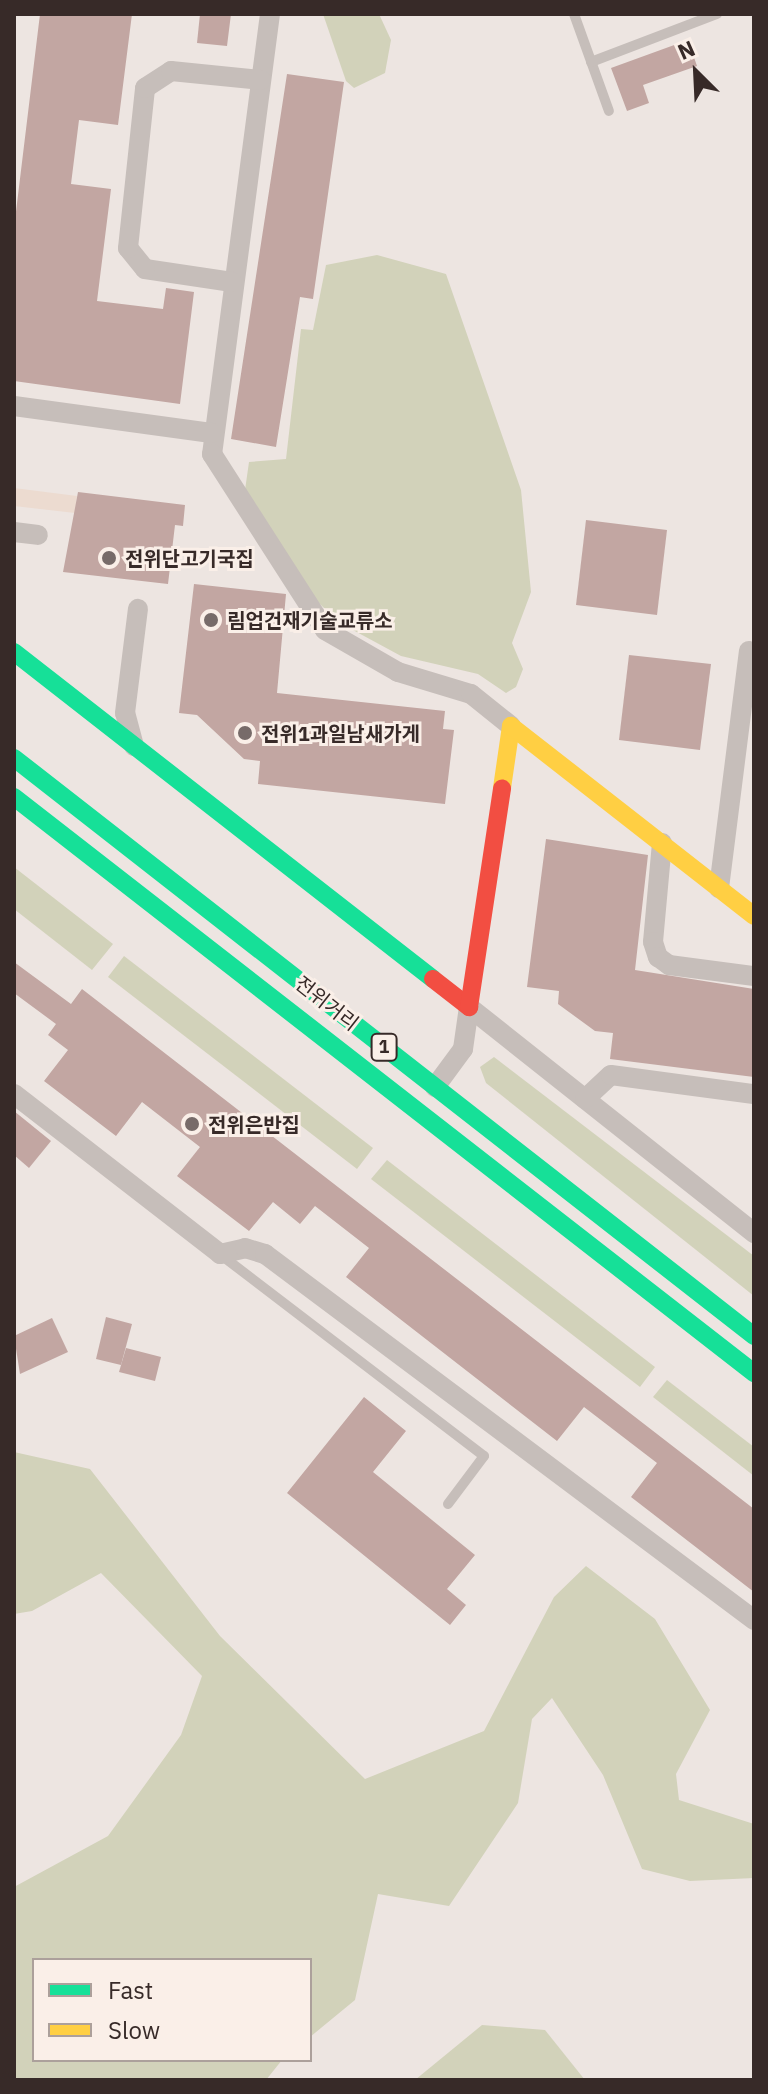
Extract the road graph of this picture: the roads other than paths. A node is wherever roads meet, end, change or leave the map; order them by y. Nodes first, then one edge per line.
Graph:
1 (270, 14) edge
2 (574, 14) edge
3 (717, 14) edge
4 (591, 62) junction
5 (261, 80) junction
6 (609, 111) dead end
7 (232, 282) junction
8 (14, 406) edge
9 (211, 433) junction
10 (14, 532) edge
11 (38, 535) dead end
12 (138, 609) dead end
13 (749, 651) dead end
14 (14, 652) edge
15 (511, 726) junction
16 (134, 746) junction
17 (14, 758) edge
18 (14, 797) edge
19 (662, 843) junction
20 (719, 888) junction
21 (754, 916) edge
22 (754, 976) edge
23 (469, 1007) junction
24 (435, 1087) junction
25 (14, 1094) edge
26 (754, 1094) edge
27 (585, 1099) junction
28 (754, 1233) edge
29 (220, 1254) junction
30 (754, 1336) edge
31 (754, 1373) edge
32 (448, 1504) dead end
33 (754, 1620) edge

1 - 5 street
2 - 4 lane
3 - 4 lane
4 - 6 lane
5 - 7 street
5 - 7 street
7 - 9 street
8 - 9 street
9 - 15 street
10 - 11 street
12 - 16 street
13 - 20 street
14 - 16 main road
15 - 19 main road
15 - 23 main road
16 - 23 main road
17 - 24 main road, 전위거리 / 1
18 - 31 main road, 전위거리 / 1
19 - 20 main road
19 - 22 street
20 - 21 main road
23 - 24 street
23 - 27 street
24 - 30 main road, 전위거리 / 1
25 - 29 street
26 - 27 street
27 - 28 street
29 - 32 lane
29 - 33 street

